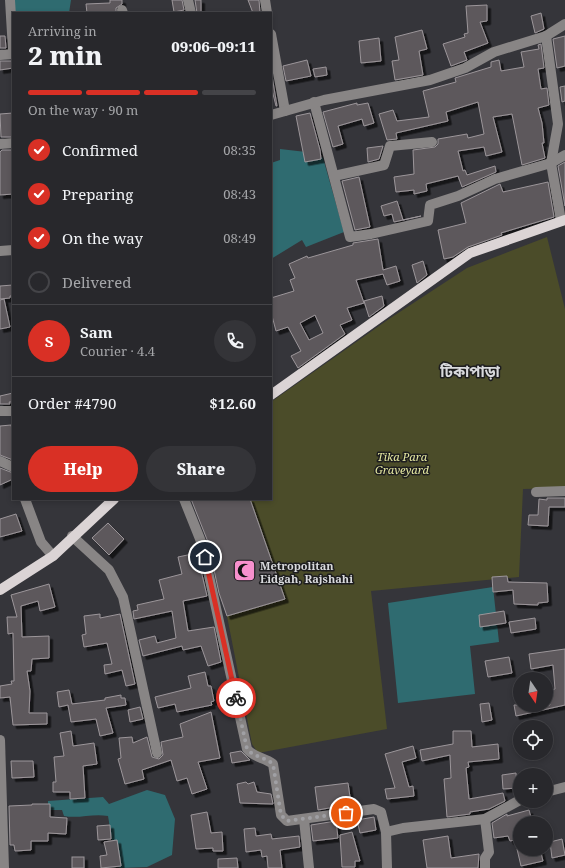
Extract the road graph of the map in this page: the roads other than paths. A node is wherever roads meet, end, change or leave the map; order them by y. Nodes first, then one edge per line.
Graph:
1 (10, 0) edge
2 (188, 0) edge
3 (265, 0) edge
4 (191, 12) edge
5 (267, 12) edge
6 (565, 24) edge
7 (12, 33) edge
8 (546, 36) junction
9 (272, 40) edge
10 (12, 54) edge
11 (0, 55) edge
12 (314, 102) junction
13 (285, 111) junction
14 (272, 115) edge
15 (12, 142) edge
16 (432, 142) dead end
17 (0, 144) edge
18 (565, 155) edge
19 (551, 163) junction
20 (334, 176) junction
21 (563, 220) edge
22 (12, 250) edge
23 (0, 251) edge
24 (272, 394) edge
25 (0, 411) edge
26 (12, 411) edge
27 (0, 462) edge
28 (12, 467) edge
29 (565, 491) edge
30 (536, 492) dead end
31 (25, 500) edge
32 (113, 500) edge
33 (184, 500) edge
34 (72, 536) junction
35 (52, 556) junction
36 (0, 590) edge
37 (0, 740) edge
38 (157, 753) dead end
39 (565, 787) edge
40 (553, 790) edge
41 (513, 804) edge
42 (304, 819) junction
43 (485, 819) junction
44 (386, 832) junction
45 (4, 868) edge
46 (309, 868) edge
47 (387, 868) edge
48 (486, 868) edge

1 - 7 street
2 - 4 street
3 - 5 street
6 - 8 street
8 - 12 street
8 - 19 street
9 - 13 street
10 - 11 street
12 - 13 street
12 - 20 street
13 - 14 street
15 - 17 street
16 - 20 street
18 - 19 street
19 - 20 street
19 - 21 street
21 - 24 main road
22 - 23 street
25 - 26 street
27 - 28 street
29 - 30 street
31 - 35 street
32 - 34 main road
33 - 42 street
34 - 35 main road
34 - 38 street
35 - 36 main road
37 - 45 street
39 - 40 street
41 - 43 street
42 - 44 street
42 - 46 street
43 - 44 street
43 - 48 street
44 - 47 street

